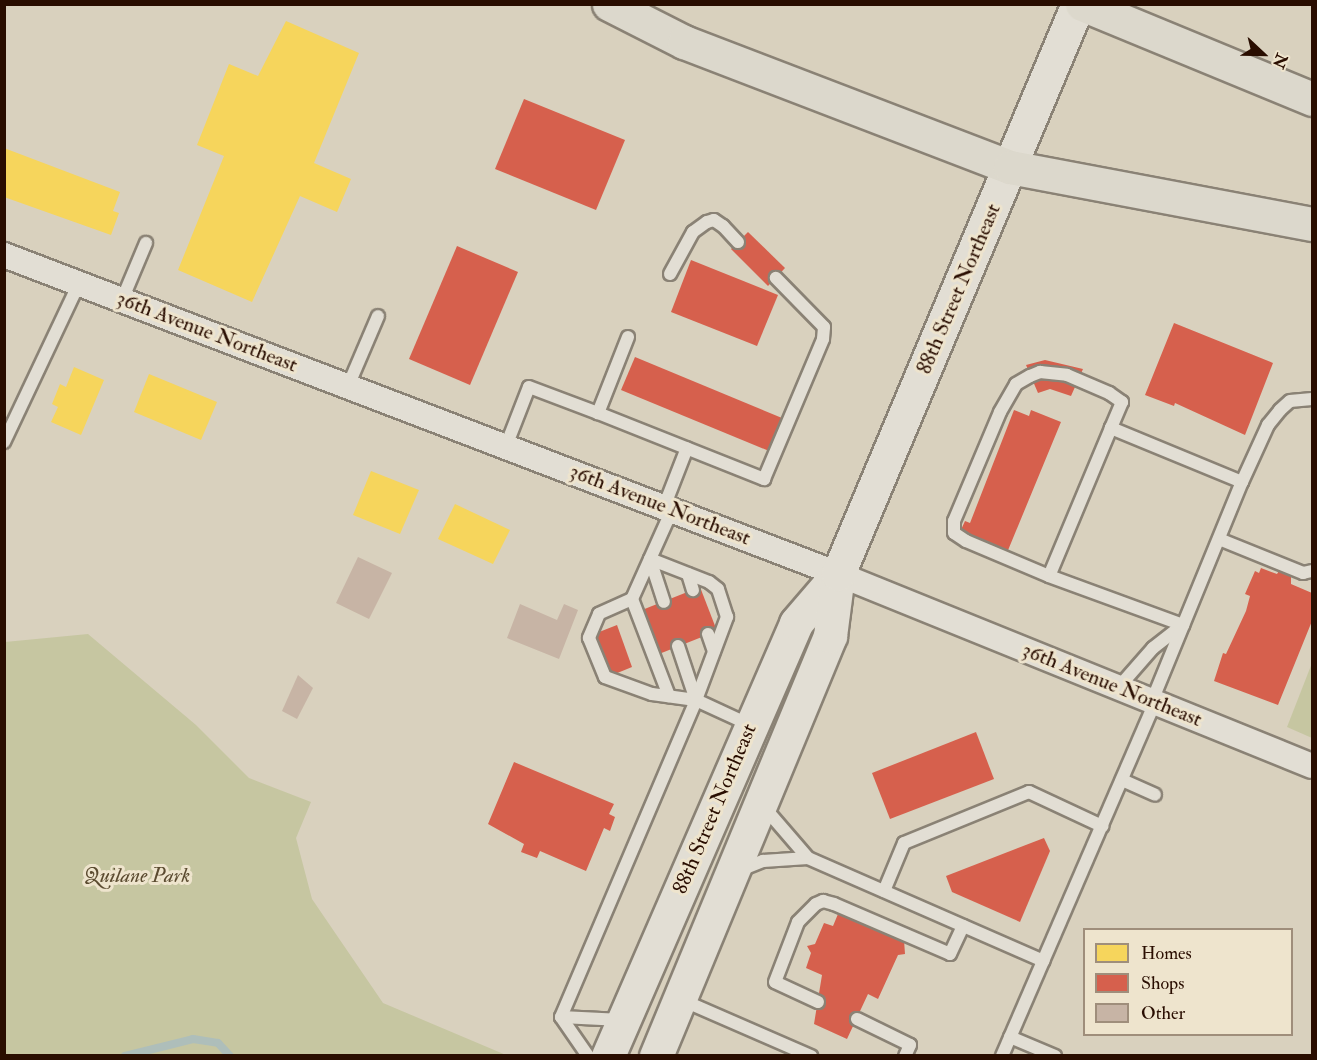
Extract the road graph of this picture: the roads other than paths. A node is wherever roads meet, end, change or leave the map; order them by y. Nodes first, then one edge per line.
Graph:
1 (609, 4) edge
2 (1080, 4) edge
3 (1312, 99) edge
4 (1010, 167) junction
5 (1312, 224) edge
6 (738, 242) dead end
7 (146, 243) dead end
8 (4, 255) edge
9 (670, 274) dead end
10 (776, 278) dead end
11 (79, 283) junction
12 (122, 300) junction
13 (378, 316) dead end
14 (628, 337) dead end
15 (348, 386) junction
16 (1312, 399) edge
17 (598, 413) junction
18 (1111, 428) junction
19 (4, 442) edge
20 (506, 446) junction
21 (687, 448) junction
22 (1242, 482) junction
23 (668, 508) junction
24 (1219, 539) junction
25 (650, 559) junction
26 (1312, 571) edge
27 (688, 574) junction
28 (838, 574) junction
29 (1049, 576) junction
30 (693, 590) dead end
31 (632, 599) junction
32 (664, 602) dead end
33 (1183, 625) junction
34 (708, 634) dead end
35 (678, 646) dead end
36 (714, 651) junction
37 (1118, 688) junction
38 (669, 696) junction
39 (696, 700) junction
40 (1154, 702) junction
41 (750, 725) junction
42 (1312, 766) edge
43 (1122, 780) junction
44 (1155, 795) dead end
45 (761, 803) junction
46 (1102, 826) junction
47 (701, 845) junction
48 (808, 858) junction
49 (734, 873) junction
50 (884, 891) junction
51 (963, 926) junction
52 (1044, 961) junction
53 (682, 1000) junction
54 (818, 1002) dead end
55 (561, 1017) junction
56 (857, 1018) dead end
57 (623, 1020) junction
58 (1011, 1037) junction
59 (588, 1056) edge
60 (608, 1056) edge
61 (632, 1056) edge
62 (656, 1056) edge
63 (811, 1056) edge
64 (905, 1056) edge
65 (1002, 1056) edge
66 (1055, 1056) edge

1 - 4 highway
2 - 3 highway
2 - 4 main road, 88th Street Northeast
4 - 5 highway
4 - 28 main road, 88th Street Northeast
6 - 9 lane
7 - 12 lane
8 - 11 street, 36th Avenue Northeast
10 - 21 lane
11 - 12 street, 36th Avenue Northeast
11 - 19 lane
12 - 15 street, 36th Avenue Northeast
13 - 15 lane
14 - 17 lane
15 - 20 street, 36th Avenue Northeast
16 - 22 lane
17 - 20 lane
17 - 21 lane
18 - 22 lane
18 - 29 lane
18 - 29 lane
20 - 23 street, 36th Avenue Northeast
21 - 23 lane
22 - 24 lane
23 - 25 lane
23 - 28 street, 36th Avenue Northeast
24 - 26 lane
24 - 33 lane
25 - 27 lane
25 - 31 lane
25 - 32 lane
27 - 30 lane
27 - 36 lane
28 - 37 street, 36th Avenue Northeast
28 - 41 main road, 88th Street Northeast
28 - 45 main road, 88th Street Northeast
29 - 33 lane
31 - 38 lane
31 - 38 lane
33 - 37 lane
33 - 40 lane
34 - 36 lane
35 - 39 lane
36 - 39 lane
37 - 40 street, 36th Avenue Northeast
38 - 39 lane
39 - 41 lane
39 - 55 lane
40 - 42 street, 36th Avenue Northeast
40 - 43 lane
41 - 47 main road, 88th Street Northeast
43 - 44 lane
43 - 46 lane
45 - 48 lane
45 - 49 main road, 88th Street Northeast
46 - 50 lane
46 - 52 lane
47 - 53 main road
47 - 57 main road, 88th Street Northeast
48 - 49 lane
48 - 50 lane
49 - 53 main road, 88th Street Northeast
50 - 51 lane
51 - 52 lane
51 - 54 lane
52 - 58 lane
53 - 62 main road, 88th Street Northeast
53 - 63 lane
55 - 57 lane
55 - 59 lane
56 - 64 lane
57 - 60 main road, 88th Street Northeast
57 - 61 main road
58 - 65 lane
58 - 66 lane

